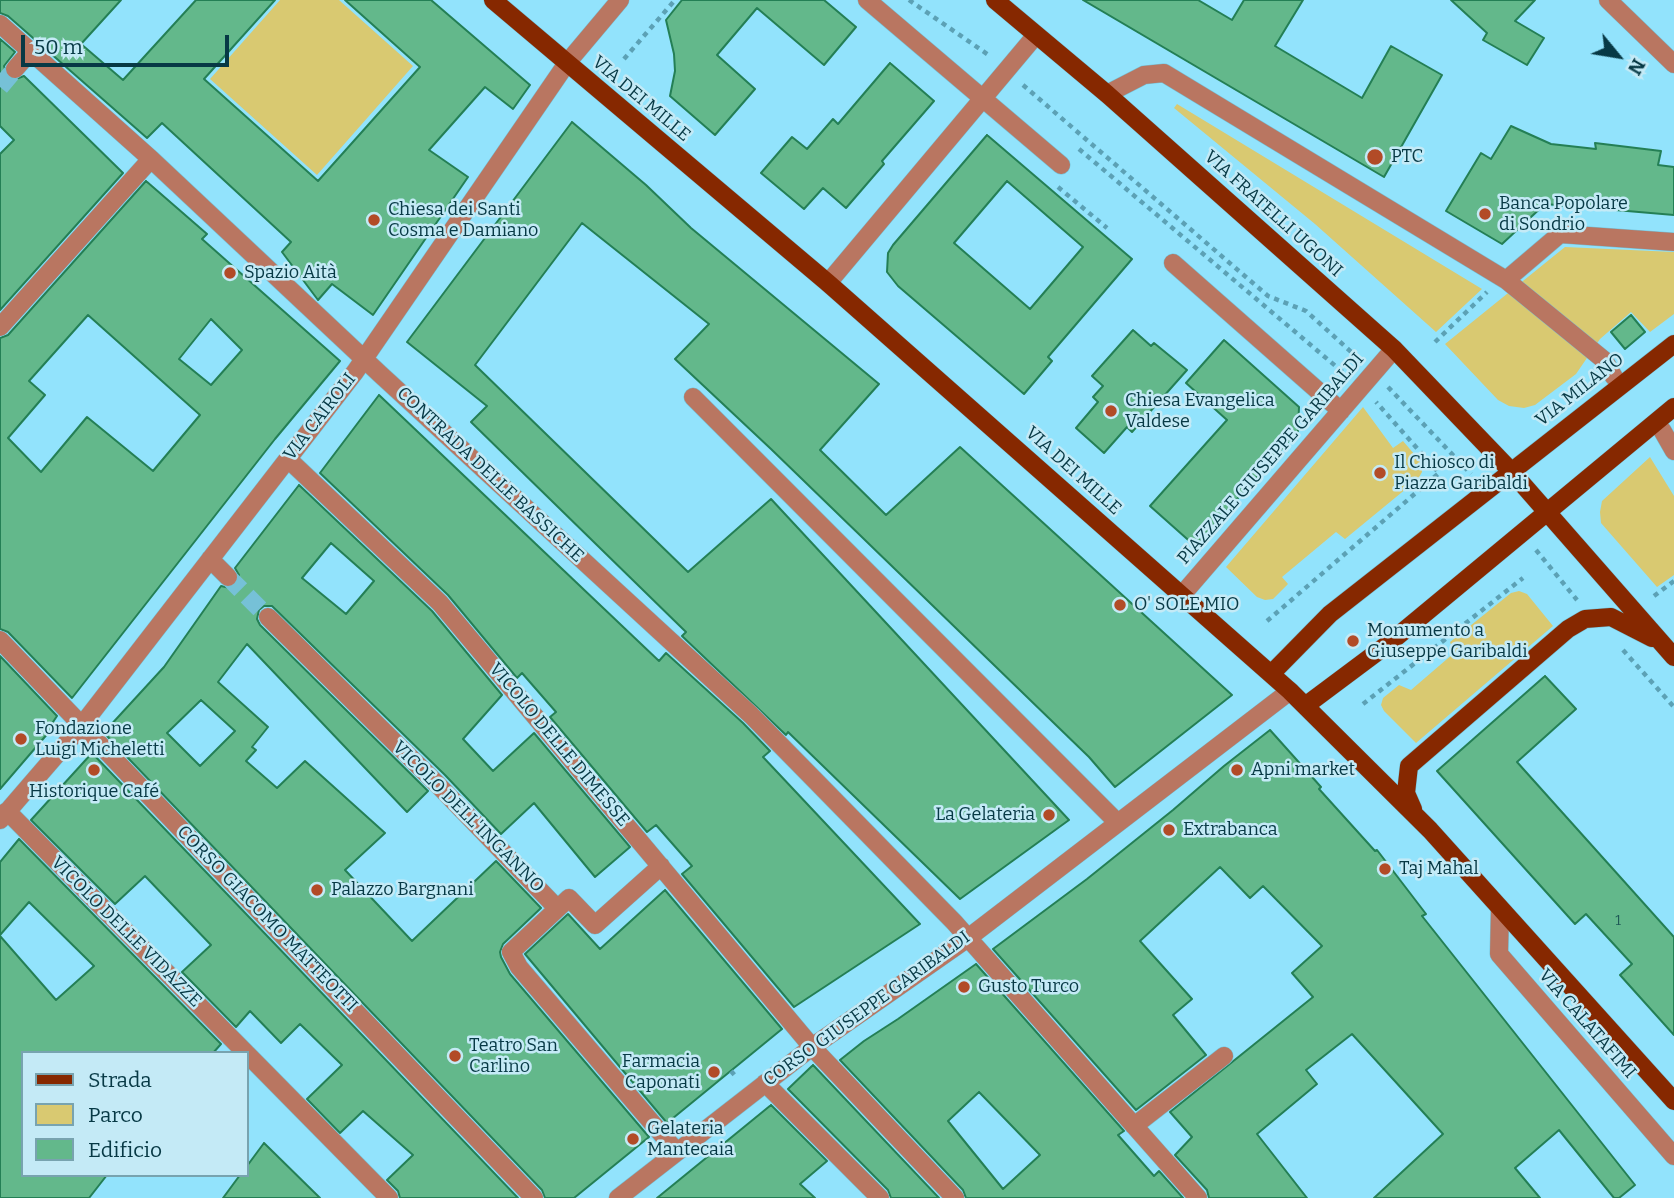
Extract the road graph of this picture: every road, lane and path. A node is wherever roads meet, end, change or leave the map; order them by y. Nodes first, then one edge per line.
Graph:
1 (492, 0) edge
2 (620, 0) edge
3 (675, 0) edge
4 (867, 0) edge
5 (909, 0) edge
6 (995, 0) edge
7 (1608, 0) edge
8 (0, 24) edge
9 (1037, 35) junction
10 (30, 52) junction
11 (624, 59) dead end
12 (567, 64) junction
13 (1674, 64) edge
14 (15, 69) tunnel mouth
15 (1007, 71) junction
16 (1107, 94) junction
17 (984, 98) junction
18 (1079, 148) dead end
19 (151, 159) junction
20 (1061, 164) dead end
21 (1674, 242) edge
22 (1173, 263) dead end
23 (1499, 276) junction
24 (828, 282) junction
25 (0, 327) edge
26 (1435, 342) dead end
27 (1674, 344) edge
28 (1394, 349) junction
29 (365, 360) junction
30 (1374, 372) junction
31 (1349, 377) dead end
32 (1615, 377) dead end
33 (693, 397) dead end
34 (1374, 400) dead end
35 (1674, 407) edge
36 (1341, 411) junction
37 (1662, 430) dead end
38 (1674, 451) edge
39 (288, 460) junction
40 (1511, 471) junction
41 (1485, 491) junction
42 (1547, 512) junction
43 (1521, 534) junction
44 (210, 559) junction
45 (228, 577) tunnel mouth
46 (1523, 578) dead end
47 (1674, 582) edge
48 (1181, 596) junction
49 (1654, 596) dead end
50 (268, 617) tunnel mouth
51 (1593, 618) junction
52 (1267, 621) dead end
53 (0, 639) edge
54 (1661, 643) junction
55 (1619, 645) dead end
56 (1674, 657) edge
57 (1271, 674) junction
58 (1290, 691) junction
59 (1363, 704) dead end
60 (1305, 706) junction
61 (1674, 707) edge
62 (82, 725) junction
63 (4, 815) edge
64 (1415, 816) junction
65 (1118, 823) junction
66 (661, 866) junction
67 (557, 908) junction
68 (1500, 908) junction
69 (968, 937) junction
70 (812, 1047) junction
71 (244, 1051) edge
72 (248, 1055) edge
73 (1224, 1056) dead end
74 (731, 1070) dead end
75 (738, 1079) dead end
76 (765, 1083) junction
77 (1674, 1101) edge
78 (1134, 1126) junction
79 (677, 1152) junction
80 (1674, 1156) edge
81 (389, 1198) edge
82 (534, 1198) edge
83 (618, 1198) edge
84 (880, 1198) edge
85 (955, 1198) edge
86 (1198, 1198) edge

1 - 12 main road, VIA DEI MILLE
2 - 12 street, VIA CAIROLI
3 - 11 path
4 - 17 street
5 - 15 path
6 - 9 main road, VIA FRATELLI UGONI
7 - 13 street
8 - 10 street, CONTRADA DELLE BASSICHE
9 - 15 street
9 - 16 main road, VIA FRATELLI UGONI
10 - 14 street
10 - 19 street, CONTRADA DELLE BASSICHE
12 - 24 main road, VIA DEI MILLE
12 - 29 street, VIA CAIROLI
15 - 17 street
15 - 30 path
16 - 23 street, VIA MILANO
16 - 28 main road, VIA FRATELLI UGONI
17 - 20 street
17 - 24 street
18 - 31 path
19 - 25 street
19 - 29 street, CONTRADA DELLE BASSICHE
21 - 23 street
22 - 36 street
23 - 26 path
23 - 32 street, VIA MILANO
24 - 48 main road, VIA DEI MILLE
27 - 40 main road, VIA MILANO
28 - 30 street, PIAZZALE GIUSEPPE GARIBALDI
28 - 40 main road, VIA FRATELLI UGONI
29 - 39 street, VIA CAIROLI
29 - 69 street, CONTRADA DELLE BASSICHE
30 - 36 street, PIAZZALE GIUSEPPE GARIBALDI
30 - 41 path
33 - 65 street
34 - 52 path
35 - 42 main road
36 - 48 street, PIAZZALE GIUSEPPE GARIBALDI
37 - 38 street
39 - 44 street, VIA CAIROLI
39 - 66 street, VICOLO DELLE DIMESSE
40 - 41 main road
40 - 42 main road, VIA FRATELLI UGONI
41 - 57 main road
42 - 43 main road
42 - 54 main road, VIA FRATELLI UGONI
43 - 51 path
43 - 60 main road
44 - 45 street
44 - 62 street, VIA CAIROLI
46 - 59 path
47 - 49 path
48 - 57 main road, VIA DEI MILLE
50 - 67 street, VICOLO DELL'INGANNO
51 - 54 main road
51 - 64 main road
53 - 62 street, CORSO GIACOMO MATTEOTTI
54 - 56 main road, VIA FRATELLI UGONI
55 - 61 path
57 - 58 main road, VIA DEI MILLE
58 - 60 main road, VIA CALATAFIMI
58 - 65 street, CORSO GIUSEPPE GARIBALDI
60 - 64 main road, VIA CALATAFIMI
62 - 63 street, VIA CAIROLI
62 - 82 street, CORSO GIACOMO MATTEOTTI
63 - 71 street, VICOLO DELLE VIDAZZE
64 - 68 main road, VIA CALATAFIMI
65 - 69 street, CORSO GIUSEPPE GARIBALDI
66 - 67 street
66 - 70 street, VICOLO DELLE DIMESSE
67 - 79 street, VICOLO DELL'INGANNO
68 - 77 main road, VIA CALATAFIMI
68 - 80 street, VIA CALATAFIMI
69 - 70 street, CORSO GIUSEPPE GARIBALDI
69 - 78 street, CONTRADA DELLE BASSICHE
70 - 76 street, CORSO GIUSEPPE GARIBALDI
70 - 85 street, VICOLO DELLE DIMESSE
72 - 81 street, VICOLO DELLE VIDAZZE
73 - 78 street
74 - 75 path, CORSO GIUSEPPE GARIBALDI
76 - 79 street, CORSO GIUSEPPE GARIBALDI
76 - 84 street
78 - 86 street, CONTRADA DELLE BASSICHE
79 - 83 street, CORSO GIUSEPPE GARIBALDI

